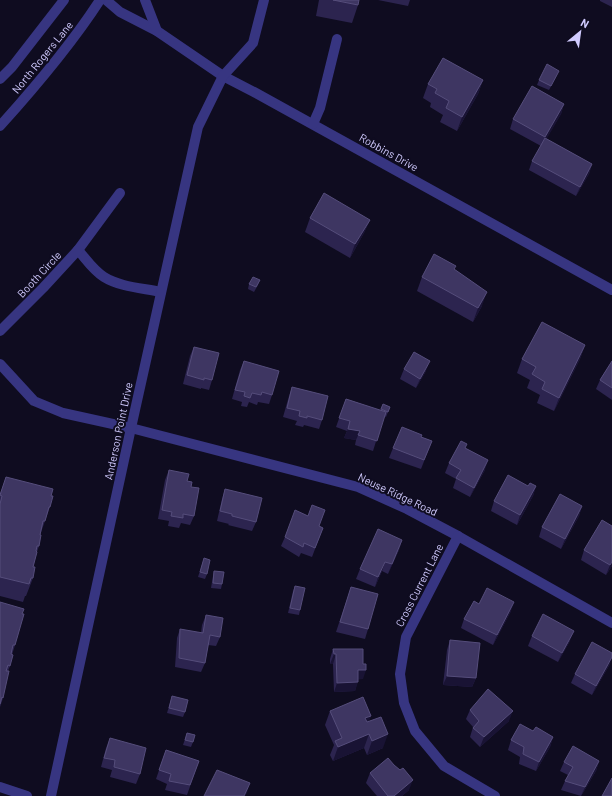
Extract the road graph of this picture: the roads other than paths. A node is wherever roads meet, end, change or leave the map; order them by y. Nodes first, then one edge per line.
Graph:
1 (64, 0) edge
2 (100, 0) edge
3 (106, 0) edge
4 (145, 0) edge
5 (264, 0) edge
6 (157, 31) junction
7 (337, 39) dead end
8 (223, 76) junction
9 (0, 79) edge
10 (313, 124) junction
11 (0, 126) edge
12 (120, 193) dead end
13 (78, 250) junction
14 (612, 290) edge
15 (161, 292) junction
16 (0, 331) edge
17 (0, 364) edge
18 (130, 428) junction
19 (458, 536) junction
20 (612, 623) edge
21 (0, 787) edge
22 (27, 796) edge
23 (51, 796) edge
24 (495, 796) edge

1 - 9 street, North Rogers Lane
2 - 11 street, North Rogers Lane
3 - 6 street, Robbins Drive
4 - 6 street
5 - 8 street, Anderson Point Drive
6 - 8 street, Robbins Drive
7 - 10 street
8 - 10 street, Robbins Drive
8 - 15 street, Anderson Point Drive
10 - 14 street, Robbins Drive
12 - 13 street, Booth Circle
13 - 15 street, Booth Circle
13 - 16 street, Booth Circle
15 - 18 street, Anderson Point Drive
17 - 18 street
18 - 19 street, Neuse Ridge Road
18 - 23 street, Anderson Point Drive
19 - 20 street, Neuse Ridge Road
19 - 24 street, Cross Current Lane
21 - 22 street

